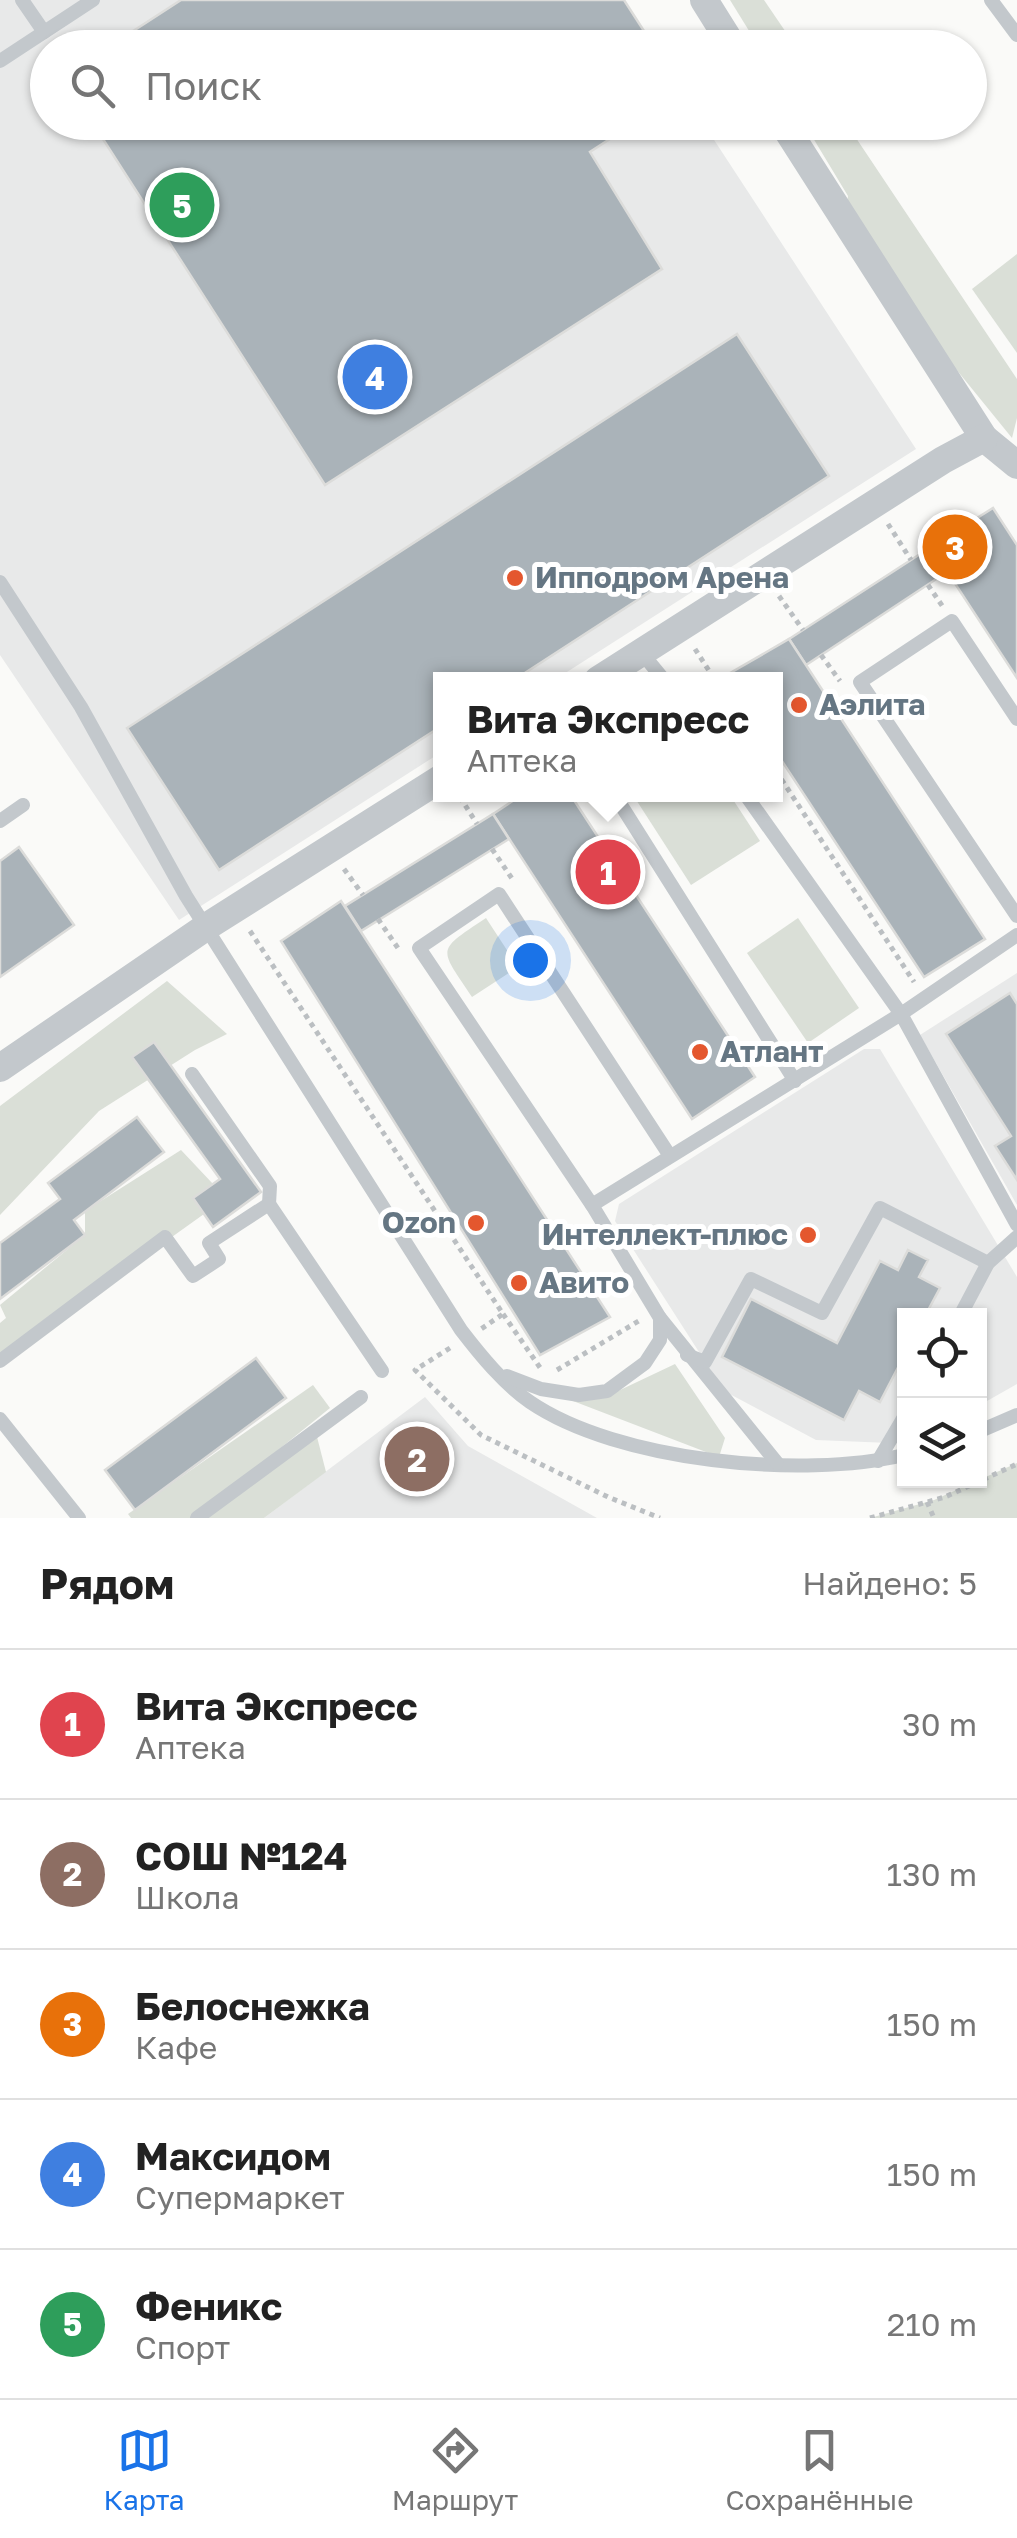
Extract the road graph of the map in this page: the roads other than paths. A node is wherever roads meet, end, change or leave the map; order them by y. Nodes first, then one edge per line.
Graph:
1 (22, 0) edge
2 (93, 0) edge
3 (704, 0) edge
4 (991, 0) edge
5 (43, 30) edge
6 (47, 30) edge
7 (723, 30) edge
8 (1017, 35) edge
9 (30, 41) edge
10 (0, 61) edge
11 (794, 140) edge
12 (984, 438) junction
13 (1017, 465) edge
14 (0, 582) edge
15 (641, 651) junction
16 (610, 672) edge
17 (658, 672) edge
18 (1017, 719) edge
19 (433, 784) edge
20 (619, 802) edge
21 (752, 802) edge
22 (23, 805) dead end
23 (0, 821) edge
24 (1017, 916) edge
25 (206, 927) junction
26 (1017, 935) edge
27 (900, 1014) junction
28 (0, 1068) edge
29 (192, 1074) dead end
30 (795, 1081) junction
31 (670, 1156) junction
32 (270, 1204) junction
33 (592, 1206) junction
34 (1017, 1225) edge
35 (1017, 1236) edge
36 (988, 1263) junction
37 (964, 1308) edge
38 (652, 1318) junction
39 (687, 1355) junction
40 (0, 1360) edge
41 (382, 1371) dead end
42 (497, 1372) junction
43 (361, 1397) dead end
44 (1017, 1415) edge
45 (0, 1419) edge
46 (987, 1428) edge
47 (897, 1430) edge
48 (897, 1457) edge
49 (878, 1461) junction
50 (778, 1463) junction
51 (78, 1518) edge
52 (197, 1518) edge

1 - 5 lane
2 - 6 lane
3 - 7 street
4 - 8 lane
9 - 10 lane
11 - 12 street
12 - 13 street
12 - 15 street
14 - 25 lane
15 - 16 street
15 - 17 lane
18 - 24 lane
19 - 25 street
20 - 30 lane
21 - 27 lane
22 - 23 lane
25 - 28 street
25 - 42 lane
26 - 27 lane
27 - 30 lane
27 - 34 lane
29 - 32 lane
30 - 31 lane
31 - 33 lane
31 - 33 lane
32 - 40 lane
32 - 41 lane
33 - 38 lane
35 - 36 lane
36 - 37 lane
36 - 39 lane
38 - 39 lane
38 - 42 lane
39 - 50 lane
42 - 50 lane
43 - 52 lane
44 - 46 lane
45 - 51 lane
47 - 49 lane
48 - 49 lane
49 - 50 lane

